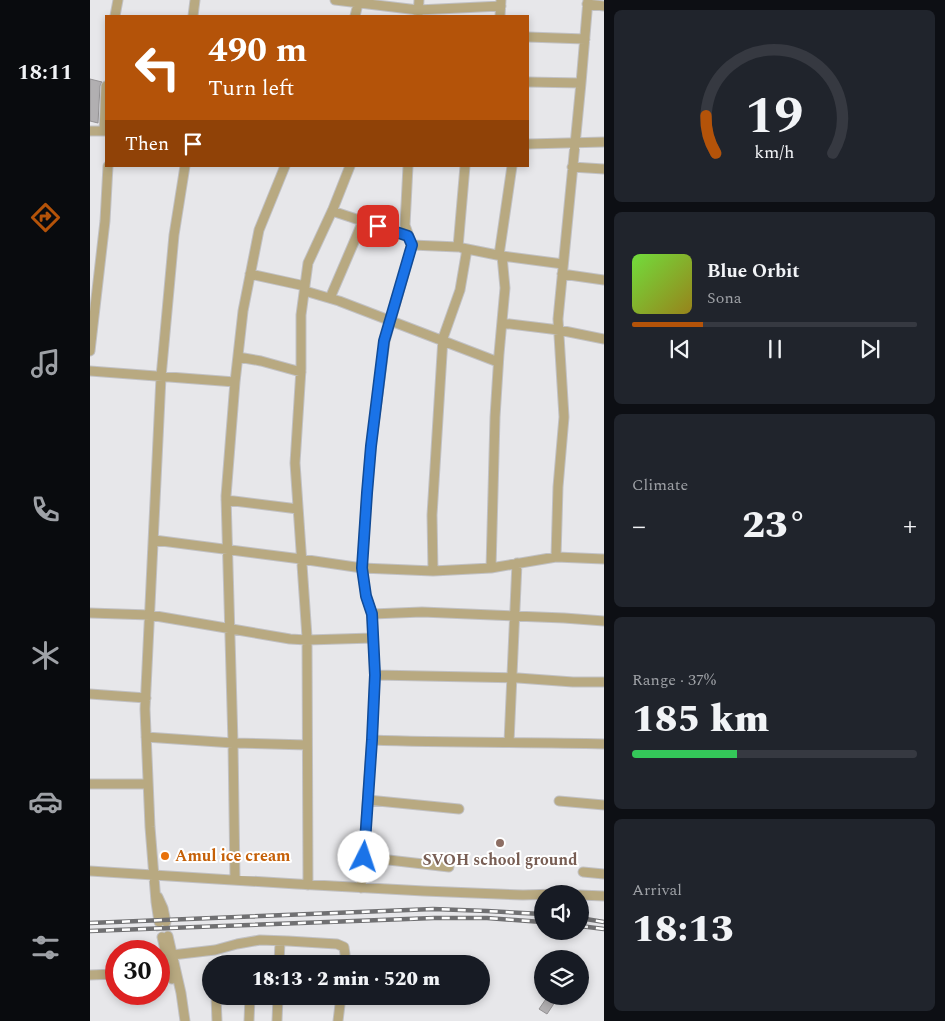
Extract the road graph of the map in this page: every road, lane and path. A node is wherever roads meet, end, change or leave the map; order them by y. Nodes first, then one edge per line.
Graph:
1 (118, 0) edge
2 (195, 0) edge
3 (335, 0) edge
4 (419, 0) edge
5 (359, 1) edge
6 (587, 2) edge
7 (501, 3) edge
8 (604, 6) edge
9 (418, 13) edge
10 (115, 15) edge
11 (193, 15) edge
12 (355, 15) edge
13 (529, 38) edge
14 (584, 40) junction
15 (529, 82) edge
16 (581, 83) junction
17 (90, 131) edge
18 (105, 131) edge
19 (575, 142) junction
20 (604, 142) edge
21 (529, 144) edge
22 (108, 167) edge
23 (185, 167) edge
24 (285, 167) edge
25 (350, 167) edge
26 (408, 167) edge
27 (465, 167) edge
28 (512, 167) edge
29 (572, 167) junction
30 (604, 169) edge
31 (332, 211) junction
32 (363, 221) junction
33 (410, 240) junction
34 (463, 248) junction
35 (501, 256) junction
36 (563, 264) junction
37 (250, 274) junction
38 (562, 274) junction
39 (604, 280) edge
40 (305, 289) junction
41 (330, 298) junction
42 (390, 320) junction
43 (502, 323) junction
44 (558, 330) junction
45 (604, 339) edge
46 (443, 340) junction
47 (90, 351) edge
48 (238, 357) junction
49 (498, 362) junction
50 (90, 371) edge
51 (301, 372) junction
52 (161, 377) junction
53 (235, 382) junction
54 (226, 500) junction
55 (298, 509) junction
56 (154, 540) junction
57 (227, 549) junction
58 (556, 557) junction
59 (302, 559) junction
60 (604, 559) edge
61 (517, 564) junction
62 (362, 568) junction
63 (491, 568) junction
64 (433, 571) junction
65 (90, 613) edge
66 (372, 614) junction
67 (150, 615) junction
68 (515, 616) junction
69 (604, 621) edge
70 (230, 629) junction
71 (373, 638) junction
72 (307, 640) junction
73 (375, 675) junction
74 (511, 678) junction
75 (604, 682) edge
76 (90, 694) edge
77 (146, 698) junction
78 (146, 738) junction
79 (372, 740) junction
80 (509, 742) junction
81 (233, 743) junction
82 (604, 744) edge
83 (307, 745) junction
84 (90, 784) edge
85 (148, 784) junction
86 (368, 800) junction
87 (559, 801) dead end
88 (604, 805) edge
89 (459, 809) dead end
90 (364, 857) junction
91 (449, 867) dead end
92 (90, 870) edge
93 (583, 872) dead end
94 (604, 874) edge
95 (154, 875) junction
96 (235, 880) junction
97 (308, 885) junction
98 (360, 888) junction
99 (534, 895) edge
100 (589, 895) edge
101 (604, 896) edge
102 (162, 922) tunnel mouth
103 (280, 940) junction
104 (170, 950) edge
105 (172, 955) junction
106 (279, 955) edge
107 (345, 955) edge
108 (170, 972) edge
109 (105, 974) edge
110 (90, 975) edge
111 (216, 1005) edge
112 (250, 1005) edge
113 (278, 1005) edge
114 (340, 1005) edge
115 (179, 1021) edge
116 (185, 1021) edge
117 (217, 1021) edge
118 (249, 1021) edge
119 (277, 1021) edge
120 (338, 1021) edge

1 - 10 street
2 - 11 street
3 - 5 street
4 - 9 street
5 - 9 street
5 - 12 street
6 - 8 street
6 - 14 street
7 - 9 street
13 - 14 street
14 - 16 street
15 - 16 street
16 - 19 street
17 - 18 street
19 - 20 street
19 - 21 street
19 - 29 street
22 - 47 street
23 - 52 street
24 - 37 street
25 - 31 street
26 - 33 street
27 - 34 street
28 - 35 street
29 - 30 street
29 - 36 street
31 - 32 street
31 - 40 street
32 - 33 street
32 - 41 street
33 - 34 street
33 - 42 street
34 - 35 street
34 - 46 street
35 - 36 street
35 - 43 street
36 - 38 street
37 - 40 street
37 - 48 street
38 - 39 street
38 - 44 street
40 - 41 street
40 - 51 street
41 - 42 street
42 - 46 street
42 - 62 street
43 - 44 street
43 - 49 street
44 - 45 street
44 - 58 street
46 - 49 street
46 - 64 street
48 - 51 street
48 - 53 street
49 - 63 street
50 - 52 street
51 - 55 street
52 - 53 street
52 - 56 street
53 - 54 street
54 - 55 street
54 - 57 street
55 - 59 street
56 - 57 street
56 - 67 street
57 - 59 street
57 - 70 street
58 - 60 street
58 - 61 street
59 - 62 street
59 - 72 street
61 - 63 street
61 - 68 street
62 - 64 street
62 - 66 street
63 - 64 street
65 - 67 street
66 - 68 street
66 - 71 street
67 - 70 street
67 - 77 street
68 - 69 street
68 - 74 street
70 - 72 street
70 - 81 street
71 - 72 street
71 - 73 street
72 - 83 street
73 - 74 street
73 - 79 street
74 - 75 street
74 - 80 street
76 - 77 street
77 - 78 street
78 - 81 street
78 - 85 street
79 - 80 street
79 - 86 street
80 - 82 street
81 - 83 street
81 - 96 street
83 - 97 street
84 - 85 street
85 - 95 street
86 - 89 street
86 - 90 street
87 - 88 street
90 - 91 street
90 - 98 street
92 - 95 street
93 - 94 street
95 - 96 street
95 - 102 street
96 - 97 street
97 - 98 street
98 - 99 street
100 - 101 street
103 - 105 street
103 - 106 street
103 - 107 street
104 - 105 street
105 - 116 street
108 - 115 street
109 - 110 street
111 - 117 street
112 - 118 street
113 - 119 street
114 - 120 street

